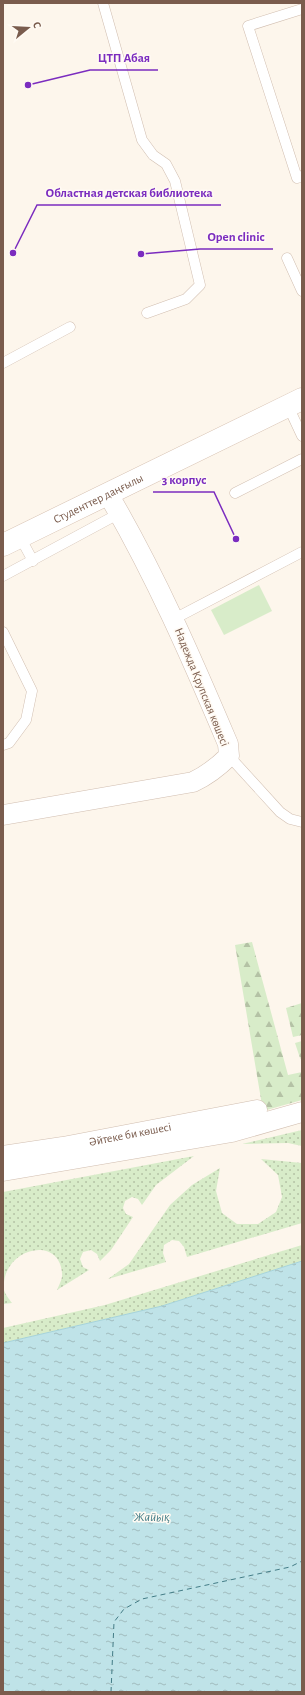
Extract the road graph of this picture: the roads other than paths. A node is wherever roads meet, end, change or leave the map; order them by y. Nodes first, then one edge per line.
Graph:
1 (103, 3) edge
2 (302, 9) edge
3 (302, 176) edge
4 (287, 258) dead end
5 (302, 291) edge
6 (147, 313) dead end
7 (70, 327) dead end
8 (3, 363) edge
9 (295, 403) edge
10 (302, 436) edge
11 (302, 459) edge
12 (235, 493) dead end
13 (108, 494) junction
14 (120, 513) junction
15 (12, 541) edge
16 (302, 552) edge
17 (33, 561) junction
18 (3, 576) edge
19 (174, 620) junction
20 (3, 632) edge
21 (3, 745) edge
22 (229, 756) junction
23 (3, 815) edge
24 (302, 822) edge
25 (257, 1110) dead end
26 (302, 1112) edge
27 (3, 1156) edge
28 (3, 1171) edge

1 - 6 lane
2 - 3 lane
4 - 5 lane
7 - 8 lane
9 - 10 lane
9 - 13 street, Студенттер даңғылы
11 - 12 lane
13 - 14 street, Надежда Крупская көшесі
13 - 15 street, Студенттер даңғылы
14 - 17 lane
14 - 19 street, Надежда Крупская көшесі
15 - 17 lane
16 - 19 lane
17 - 18 lane
19 - 22 street, Надежда Крупская көшесі
20 - 21 lane
22 - 23 street, Надежда Крупская көшесі
22 - 24 lane
25 - 27 street, Әйтеке би көшесі
26 - 28 street

